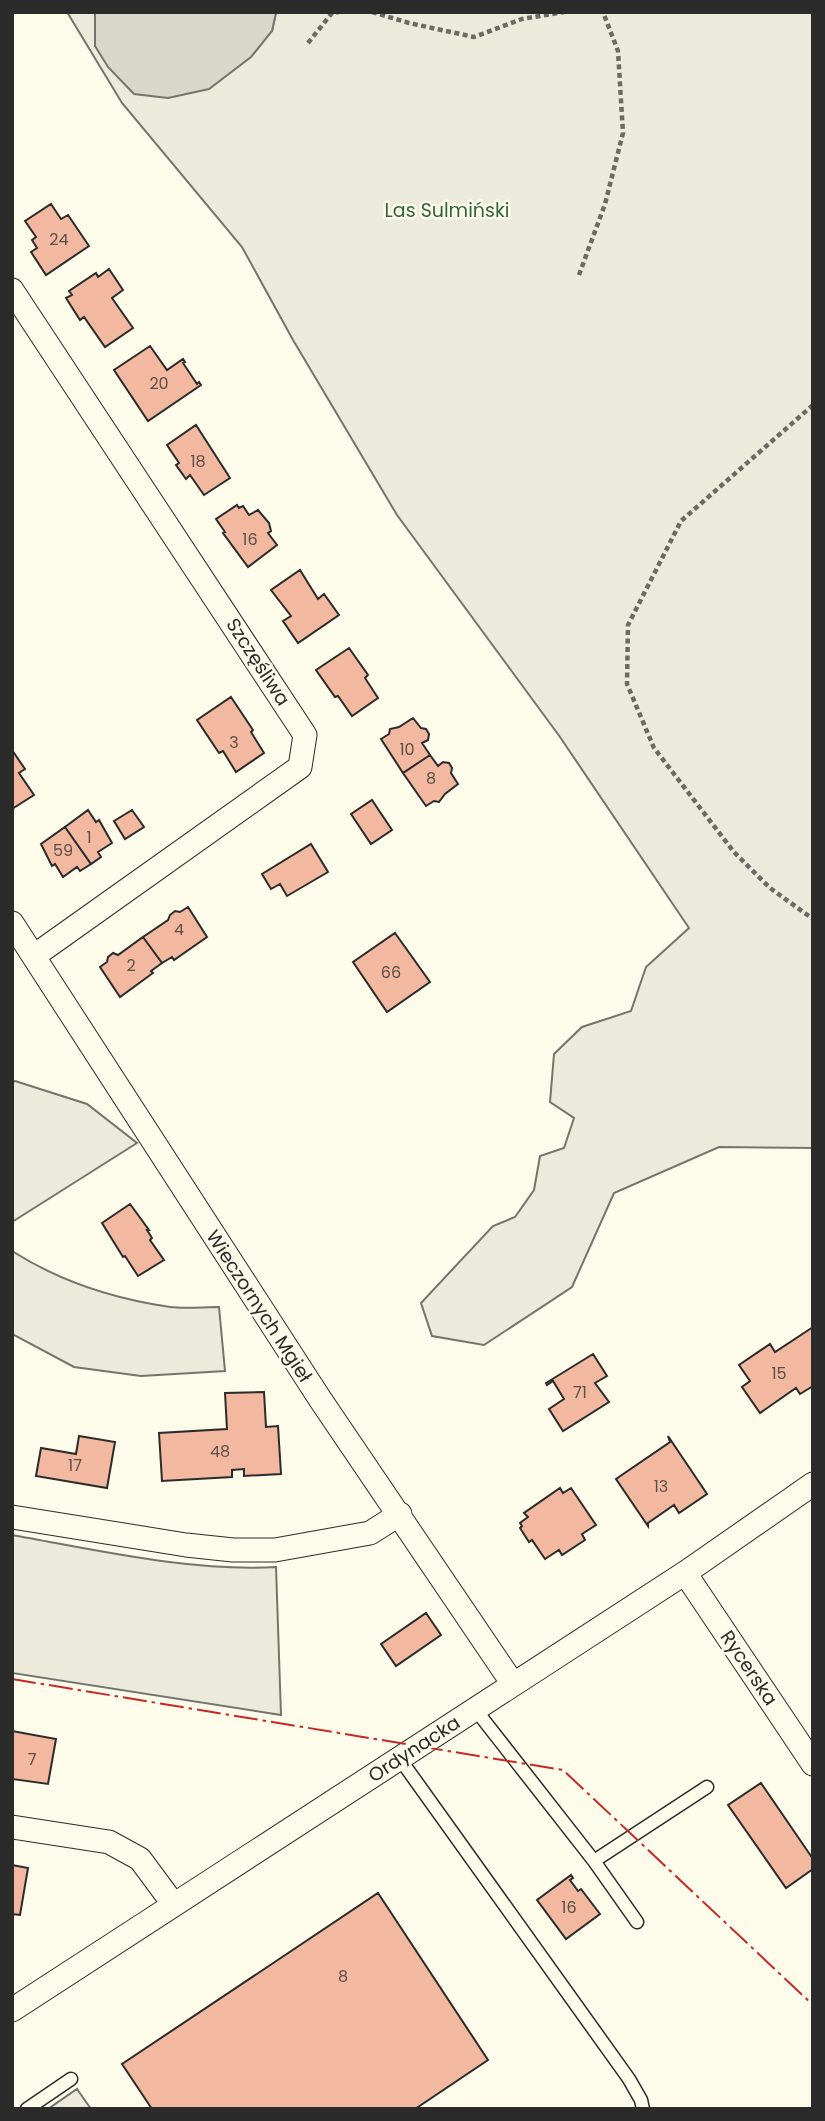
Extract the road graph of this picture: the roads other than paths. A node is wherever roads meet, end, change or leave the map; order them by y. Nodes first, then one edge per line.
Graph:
1 (12, 290) edge
2 (15, 933) edge
3 (34, 956) junction
4 (813, 1484) edge
5 (400, 1514) junction
6 (12, 1517) edge
7 (685, 1573) junction
8 (513, 1684) junction
9 (475, 1709) junction
10 (400, 1759) junction
11 (813, 1764) edge
12 (707, 1787) dead end
13 (12, 1827) edge
14 (594, 1861) junction
15 (174, 1905) junction
16 (637, 1922) dead end
17 (12, 2010) edge
18 (71, 2079) dead end
19 (27, 2109) edge
20 (643, 2109) edge

1 - 3 street, Szczęśliwa
2 - 3 street, Wieczornych Mgieł
3 - 5 street, Wieczornych Mgieł
4 - 7 street, Ordynacka
5 - 6 street
5 - 8 street, Wieczornych Mgieł
7 - 8 street, Ordynacka
7 - 11 street, Rycerska
8 - 9 street, Ordynacka
9 - 10 street, Ordynacka
9 - 14 lane
10 - 15 street, Ordynacka
10 - 20 lane
12 - 14 lane
13 - 15 street
14 - 16 lane
15 - 17 street, Ordynacka
18 - 19 lane

